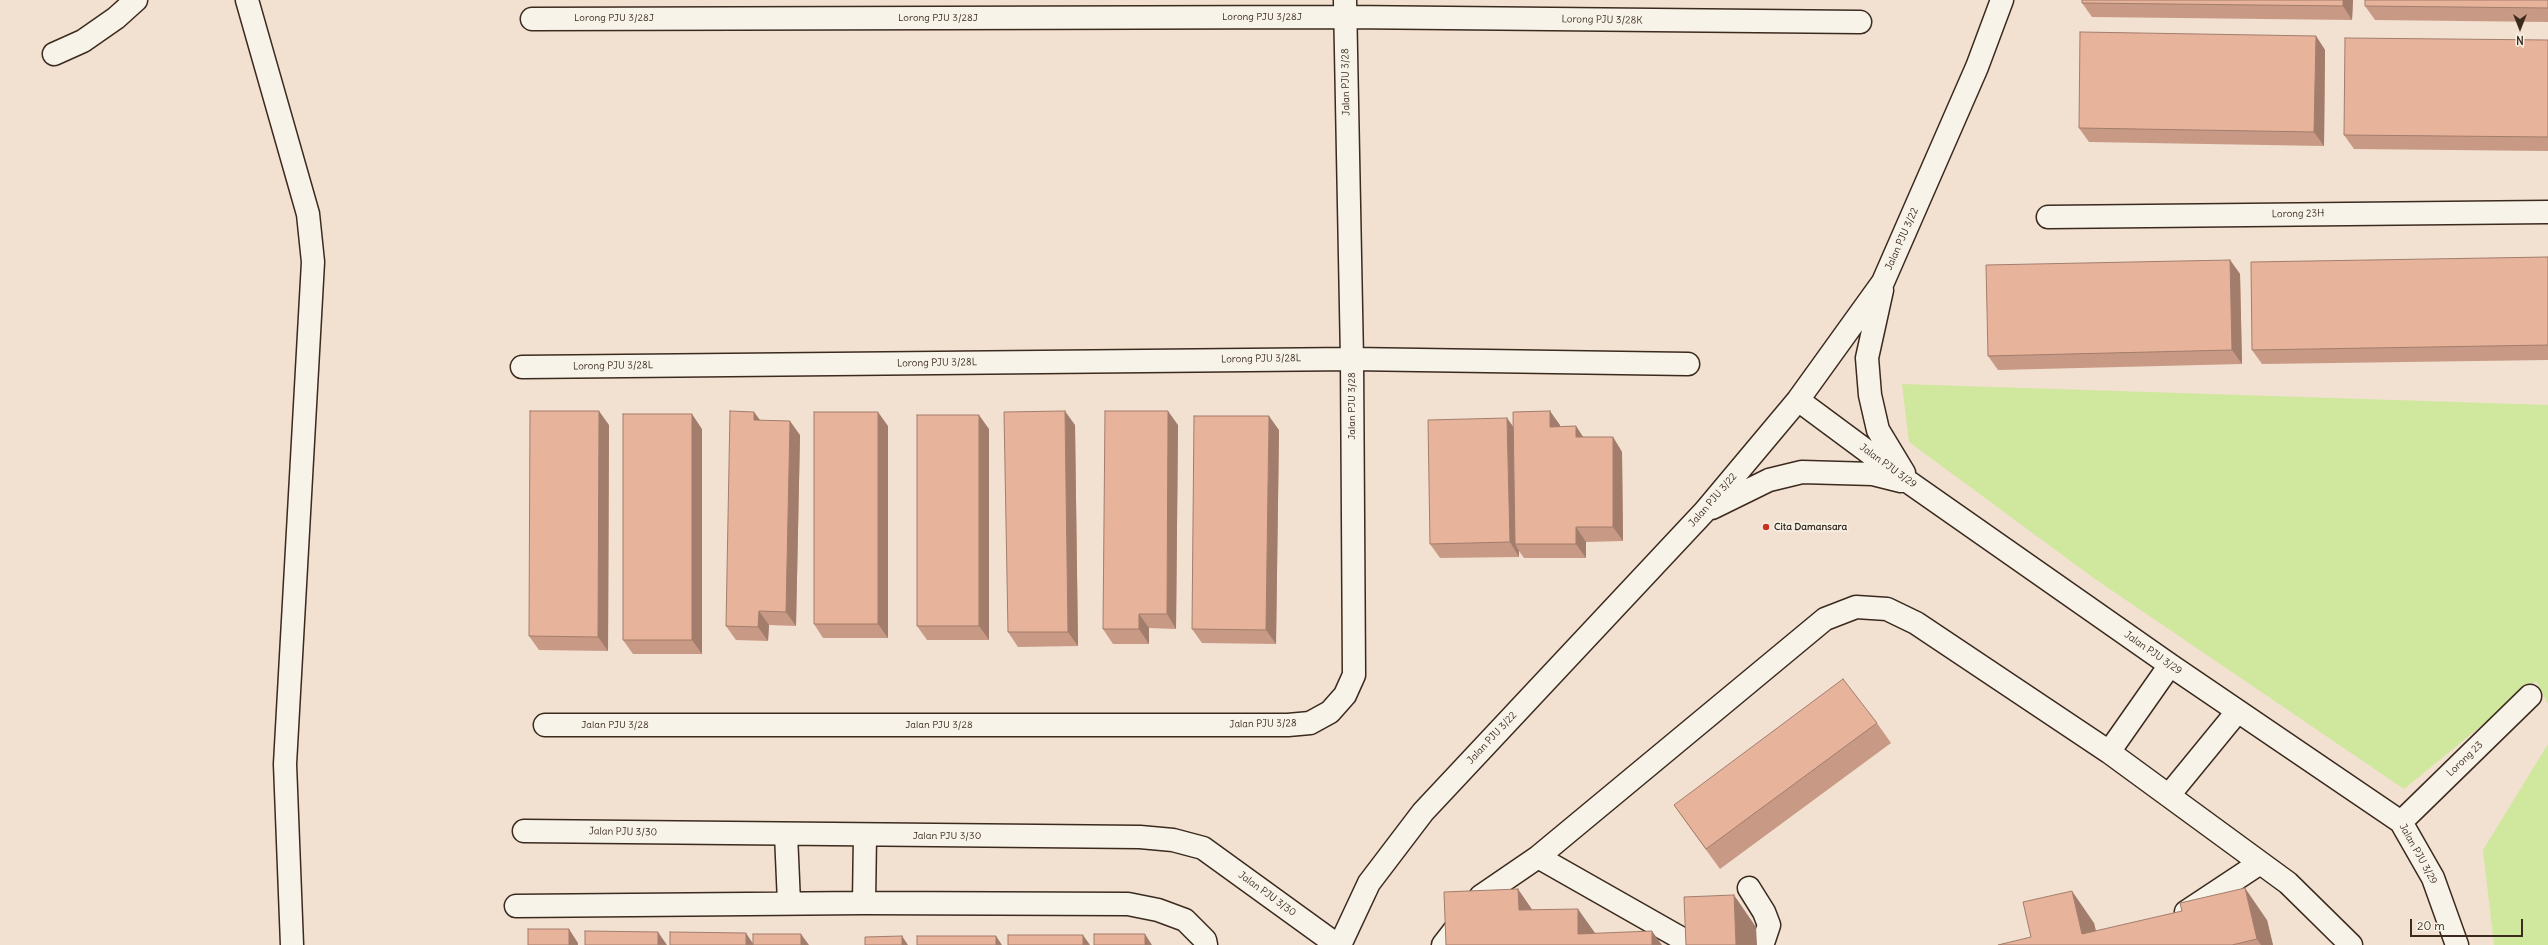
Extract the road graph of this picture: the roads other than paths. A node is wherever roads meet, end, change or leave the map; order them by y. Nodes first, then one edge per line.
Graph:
1 (136, 0) edge
2 (247, 0) edge
3 (2002, 0) edge
4 (1345, 9) edge
5 (532, 19) dead end
6 (1860, 22) dead end
7 (54, 54) dead end
8 (2548, 212) edge
9 (2048, 217) dead end
10 (1883, 282) junction
11 (1352, 358) junction
12 (1688, 364) dead end
13 (522, 367) dead end
14 (1798, 400) junction
15 (1910, 483) junction
16 (1705, 511) junction
17 (2170, 665) junction
18 (2530, 696) dead end
19 (2237, 712) junction
20 (545, 725) dead end
21 (2109, 752) junction
22 (2169, 795) junction
23 (2401, 822) junction
24 (524, 831) dead end
25 (786, 834) junction
26 (865, 835) junction
27 (1538, 857) junction
28 (2260, 863) junction
29 (1749, 888) dead end
30 (864, 903) junction
31 (789, 904) junction
32 (516, 906) dead end
33 (2170, 920) edge
34 (1764, 940) dead end
35 (292, 945) edge
36 (1206, 945) edge
37 (1338, 945) edge
38 (1443, 945) edge
39 (1694, 945) edge
40 (2351, 945) edge
41 (2457, 945) edge

1 - 7 street
2 - 35 street
3 - 10 street, Jalan PJU 3/22
4 - 5 street, Lorong PJU 3/28J
4 - 6 street, Lorong PJU 3/28K
4 - 11 street, Jalan PJU 3/28
8 - 9 street, Lorong 23H
10 - 14 street, Jalan PJU 3/22
10 - 15 street
11 - 12 street, Lorong PJU 3/28L
11 - 13 street, Lorong PJU 3/28L
11 - 20 street, Jalan PJU 3/28
14 - 15 street, Jalan PJU 3/29
14 - 16 street, Jalan PJU 3/22
15 - 16 street
15 - 17 street, Jalan PJU 3/29
16 - 37 street, Jalan PJU 3/22
17 - 19 street, Jalan PJU 3/29
17 - 21 street
18 - 23 street, Lorong 23
19 - 22 street
19 - 23 street, Jalan PJU 3/29
21 - 22 street
21 - 27 street
22 - 28 street
23 - 41 street, Jalan PJU 3/29
24 - 25 street, Jalan PJU 3/30
25 - 26 street, Jalan PJU 3/30
25 - 31 street
26 - 30 street
26 - 37 street, Jalan PJU 3/30
27 - 38 street
27 - 39 street
28 - 33 street
28 - 40 street
29 - 34 street
30 - 31 street
30 - 36 street
31 - 32 street

